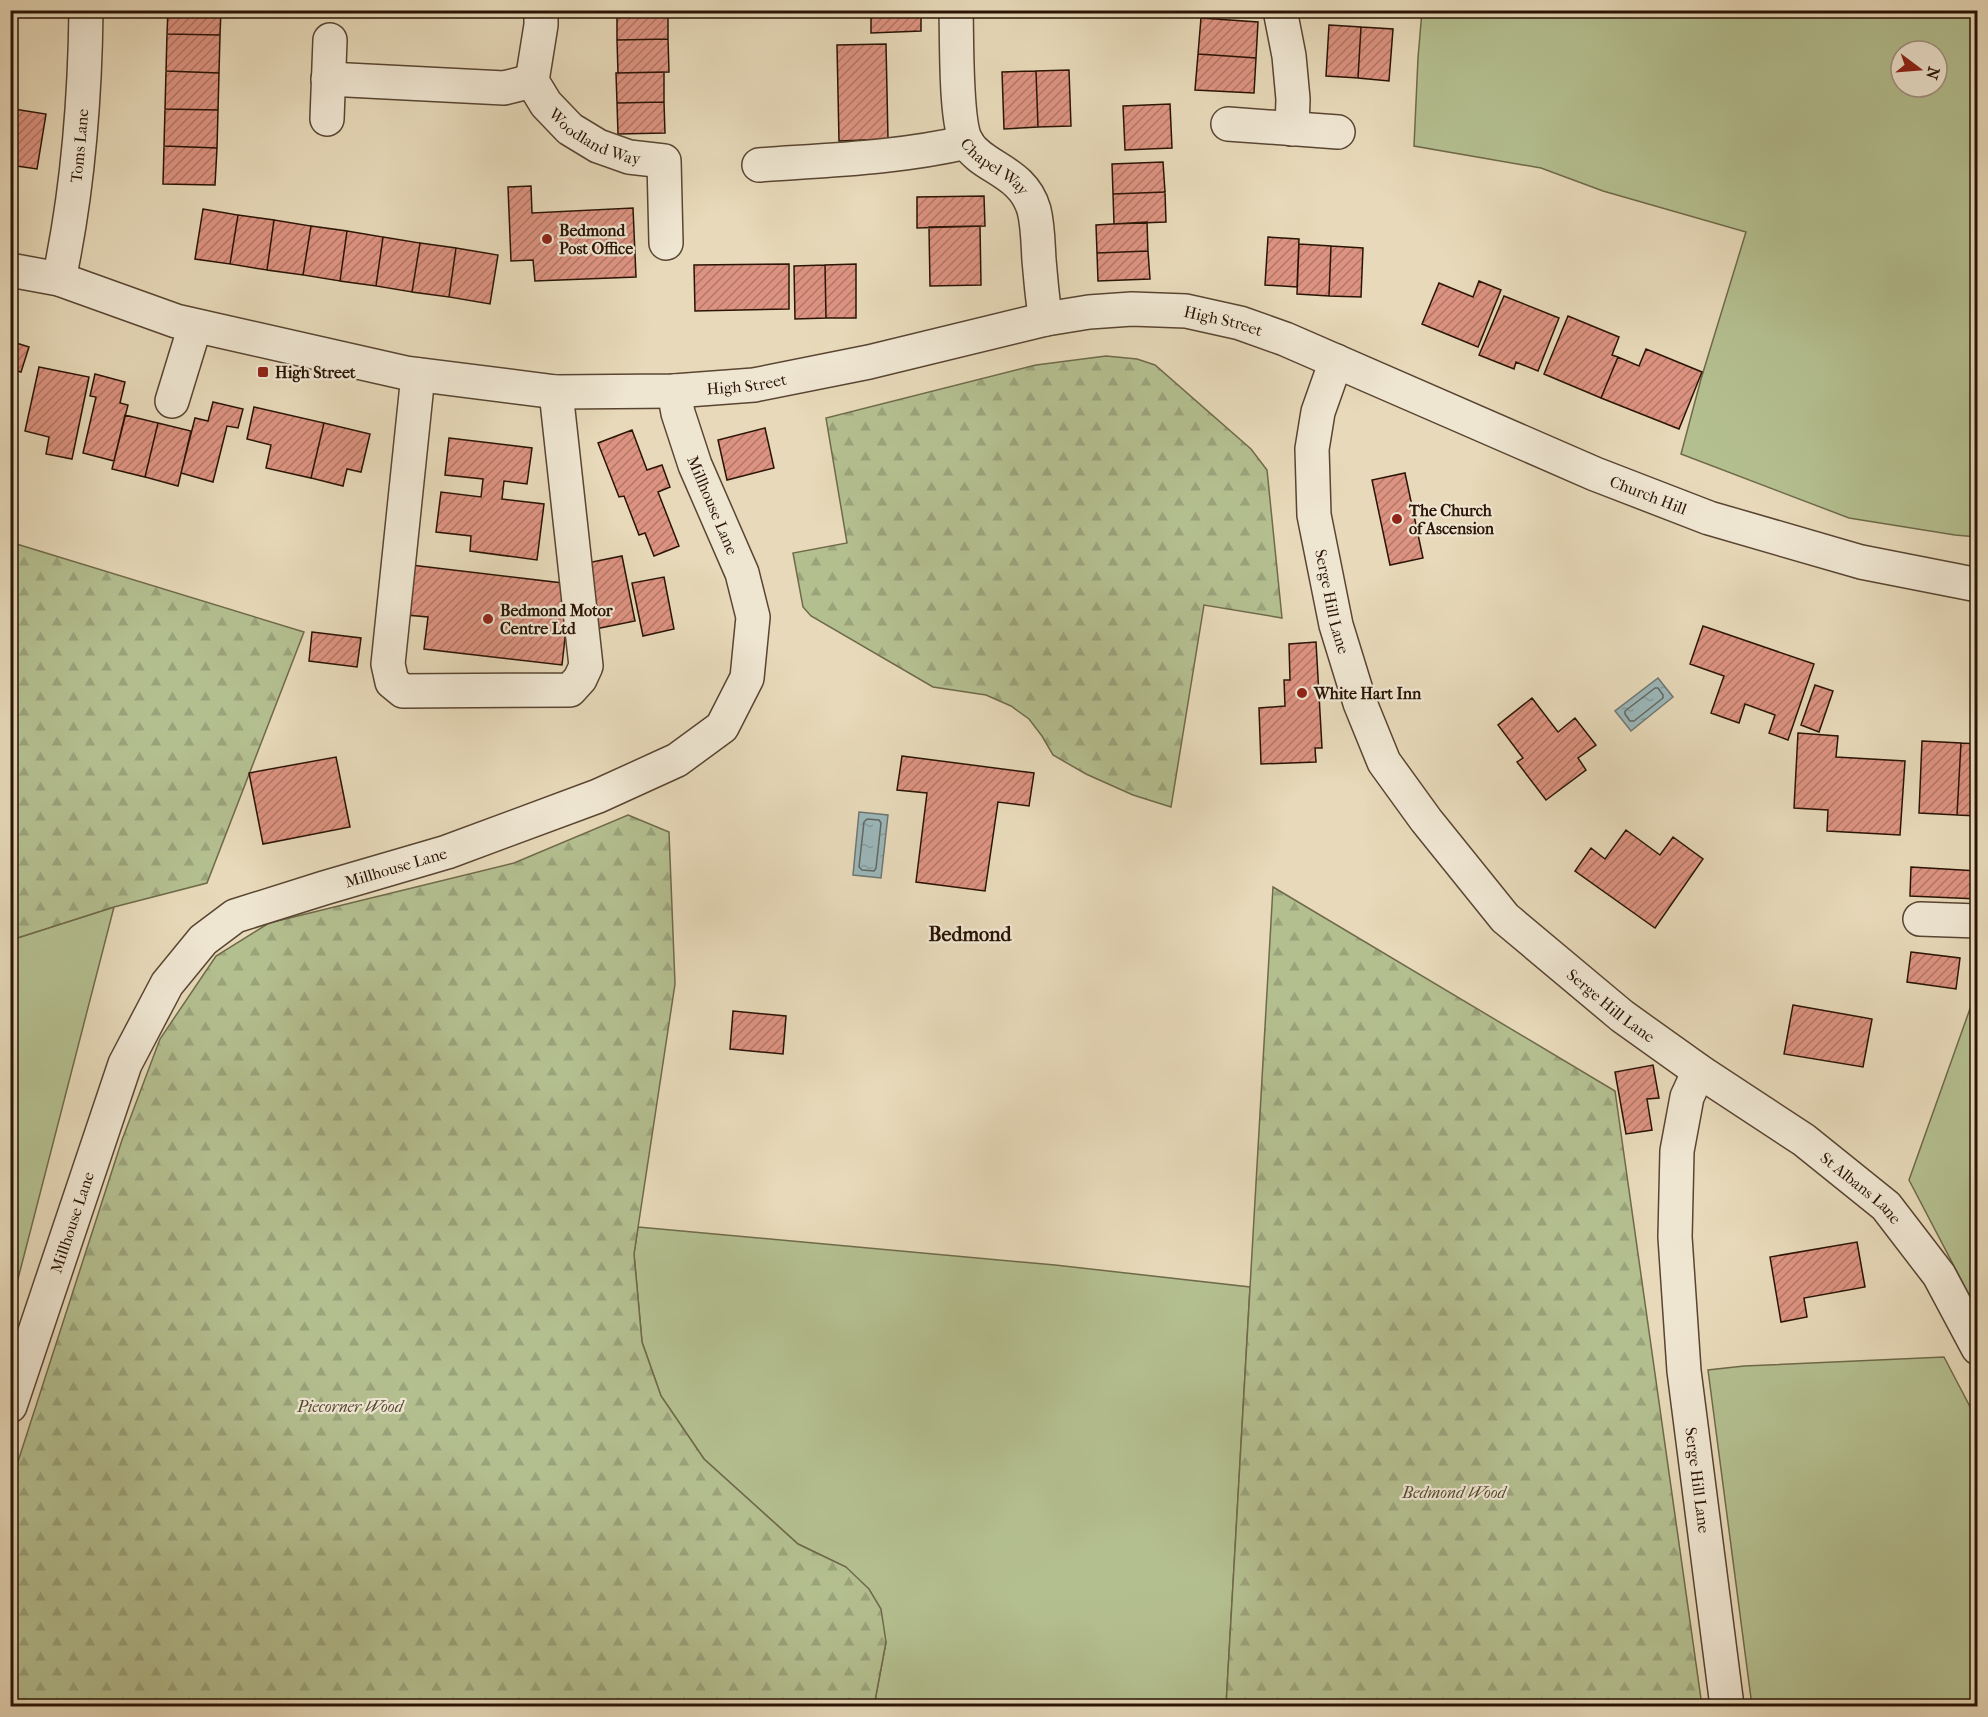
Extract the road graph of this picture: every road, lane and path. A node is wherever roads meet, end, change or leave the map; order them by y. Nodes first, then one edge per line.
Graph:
1 (86, 10) edge
2 (540, 10) edge
3 (956, 10) edge
4 (1280, 10) edge
5 (330, 40) dead end
6 (328, 79) junction
7 (532, 81) junction
8 (327, 119) dead end
9 (1228, 124) dead end
10 (1292, 129) junction
11 (1338, 132) dead end
12 (967, 142) junction
13 (759, 165) dead end
14 (666, 243) dead end
15 (10, 270) edge
16 (59, 279) junction
17 (1046, 320) junction
18 (195, 326) junction
19 (1335, 361) junction
20 (418, 375) junction
21 (674, 391) junction
22 (556, 392) junction
23 (172, 401) dead end
24 (1977, 585) edge
25 (1920, 919) dead end
26 (1977, 921) edge
27 (1699, 1071) junction
28 (1977, 1348) edge
29 (10, 1406) edge
30 (1727, 1707) edge

1 - 16 street, Toms Lane
2 - 7 street
3 - 12 street, Chapel Way
4 - 10 street
5 - 6 street
6 - 7 street
6 - 8 street
7 - 14 street, Woodland Way
9 - 10 street
10 - 11 street
12 - 13 street
12 - 17 street, Chapel Way
15 - 16 street, High Street
16 - 18 street, High Street
17 - 19 street, High Street
17 - 21 street, High Street
18 - 20 street, High Street
18 - 23 street
19 - 24 street, Church Hill
19 - 27 street, Serge Hill Lane
20 - 22 street, High Street
20 - 22 street
21 - 22 street, High Street
21 - 29 street, Millhouse Lane
25 - 26 street
27 - 28 street, St Albans Lane
27 - 30 street, Serge Hill Lane

